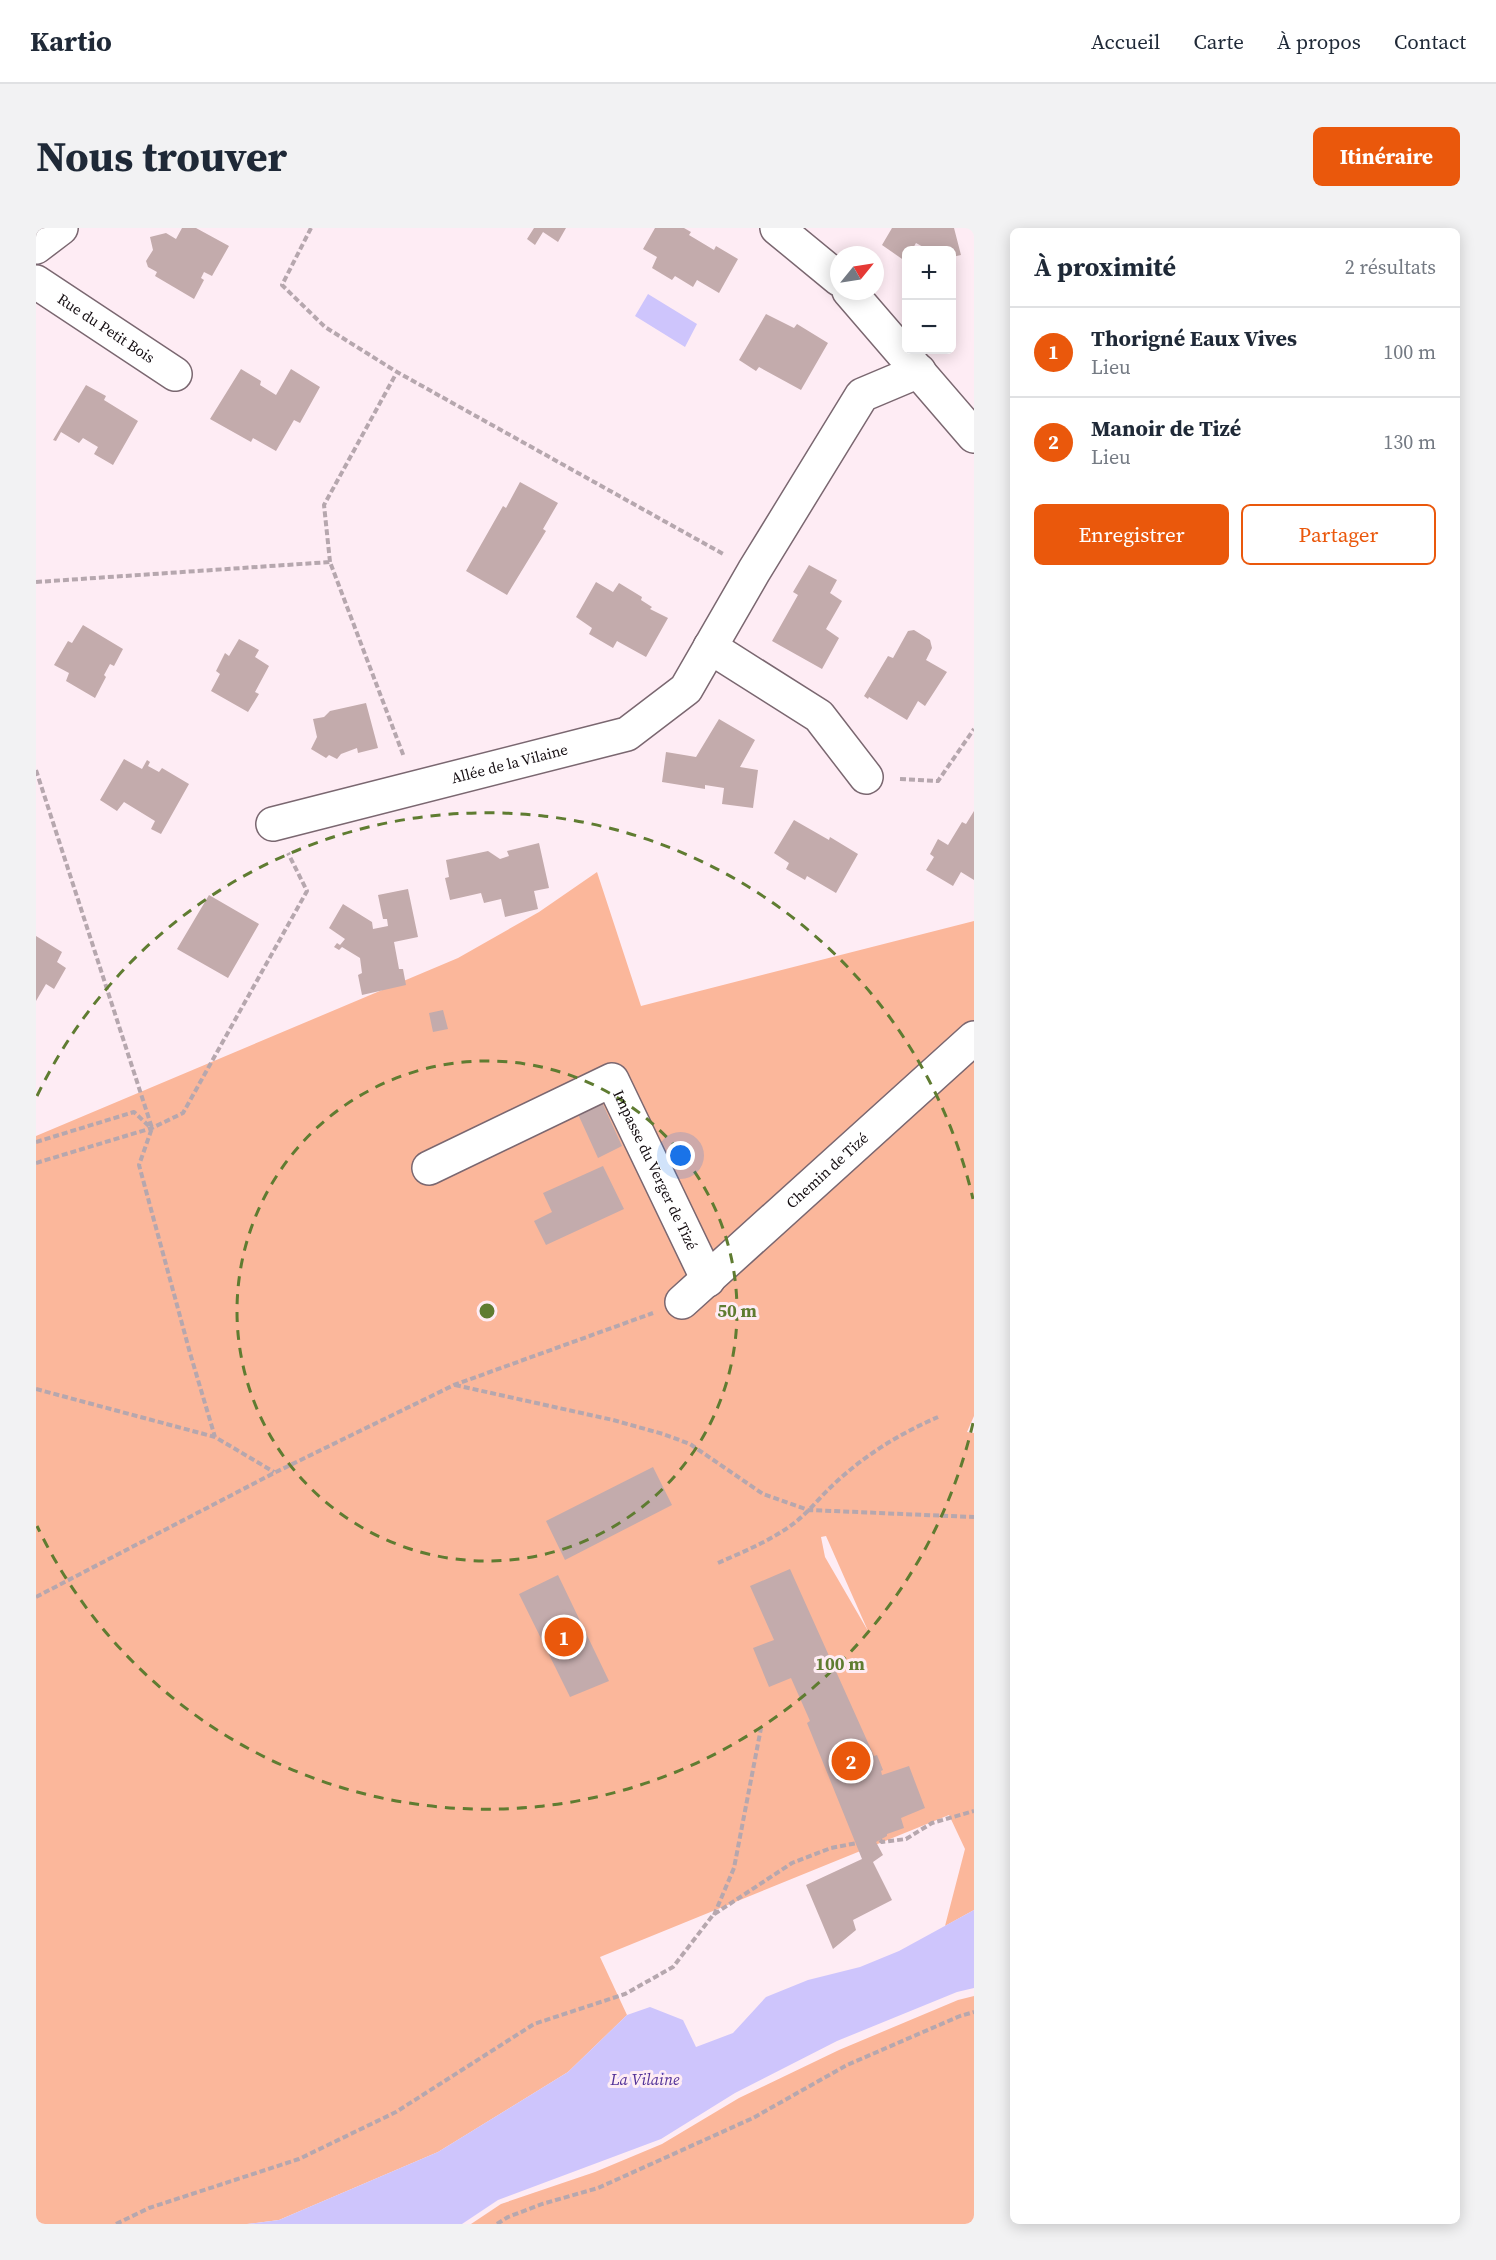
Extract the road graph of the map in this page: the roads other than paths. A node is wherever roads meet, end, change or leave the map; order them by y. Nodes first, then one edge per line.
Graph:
1 (61, 228) edge
2 (777, 228) edge
3 (36, 247) edge
4 (830, 272) edge
5 (36, 282) edge
6 (857, 300) edge
7 (919, 371) junction
8 (175, 374) dead end
9 (974, 436) edge
10 (710, 647) junction
11 (866, 777) road end
12 (273, 824) road end
13 (974, 1038) edge
14 (429, 1168) dead end
15 (708, 1280) junction
16 (682, 1302) road end

1 - 3 street
2 - 4 street
5 - 8 street, Rue du Petit Bois
6 - 7 street
7 - 9 street
7 - 10 street, Allée de la Vilaine
10 - 11 street
10 - 12 street, Allée de la Vilaine
13 - 15 street, Chemin de Tizé
14 - 15 street, Impasse du Verger de Tizé
15 - 16 street, Chemin de Tizé

